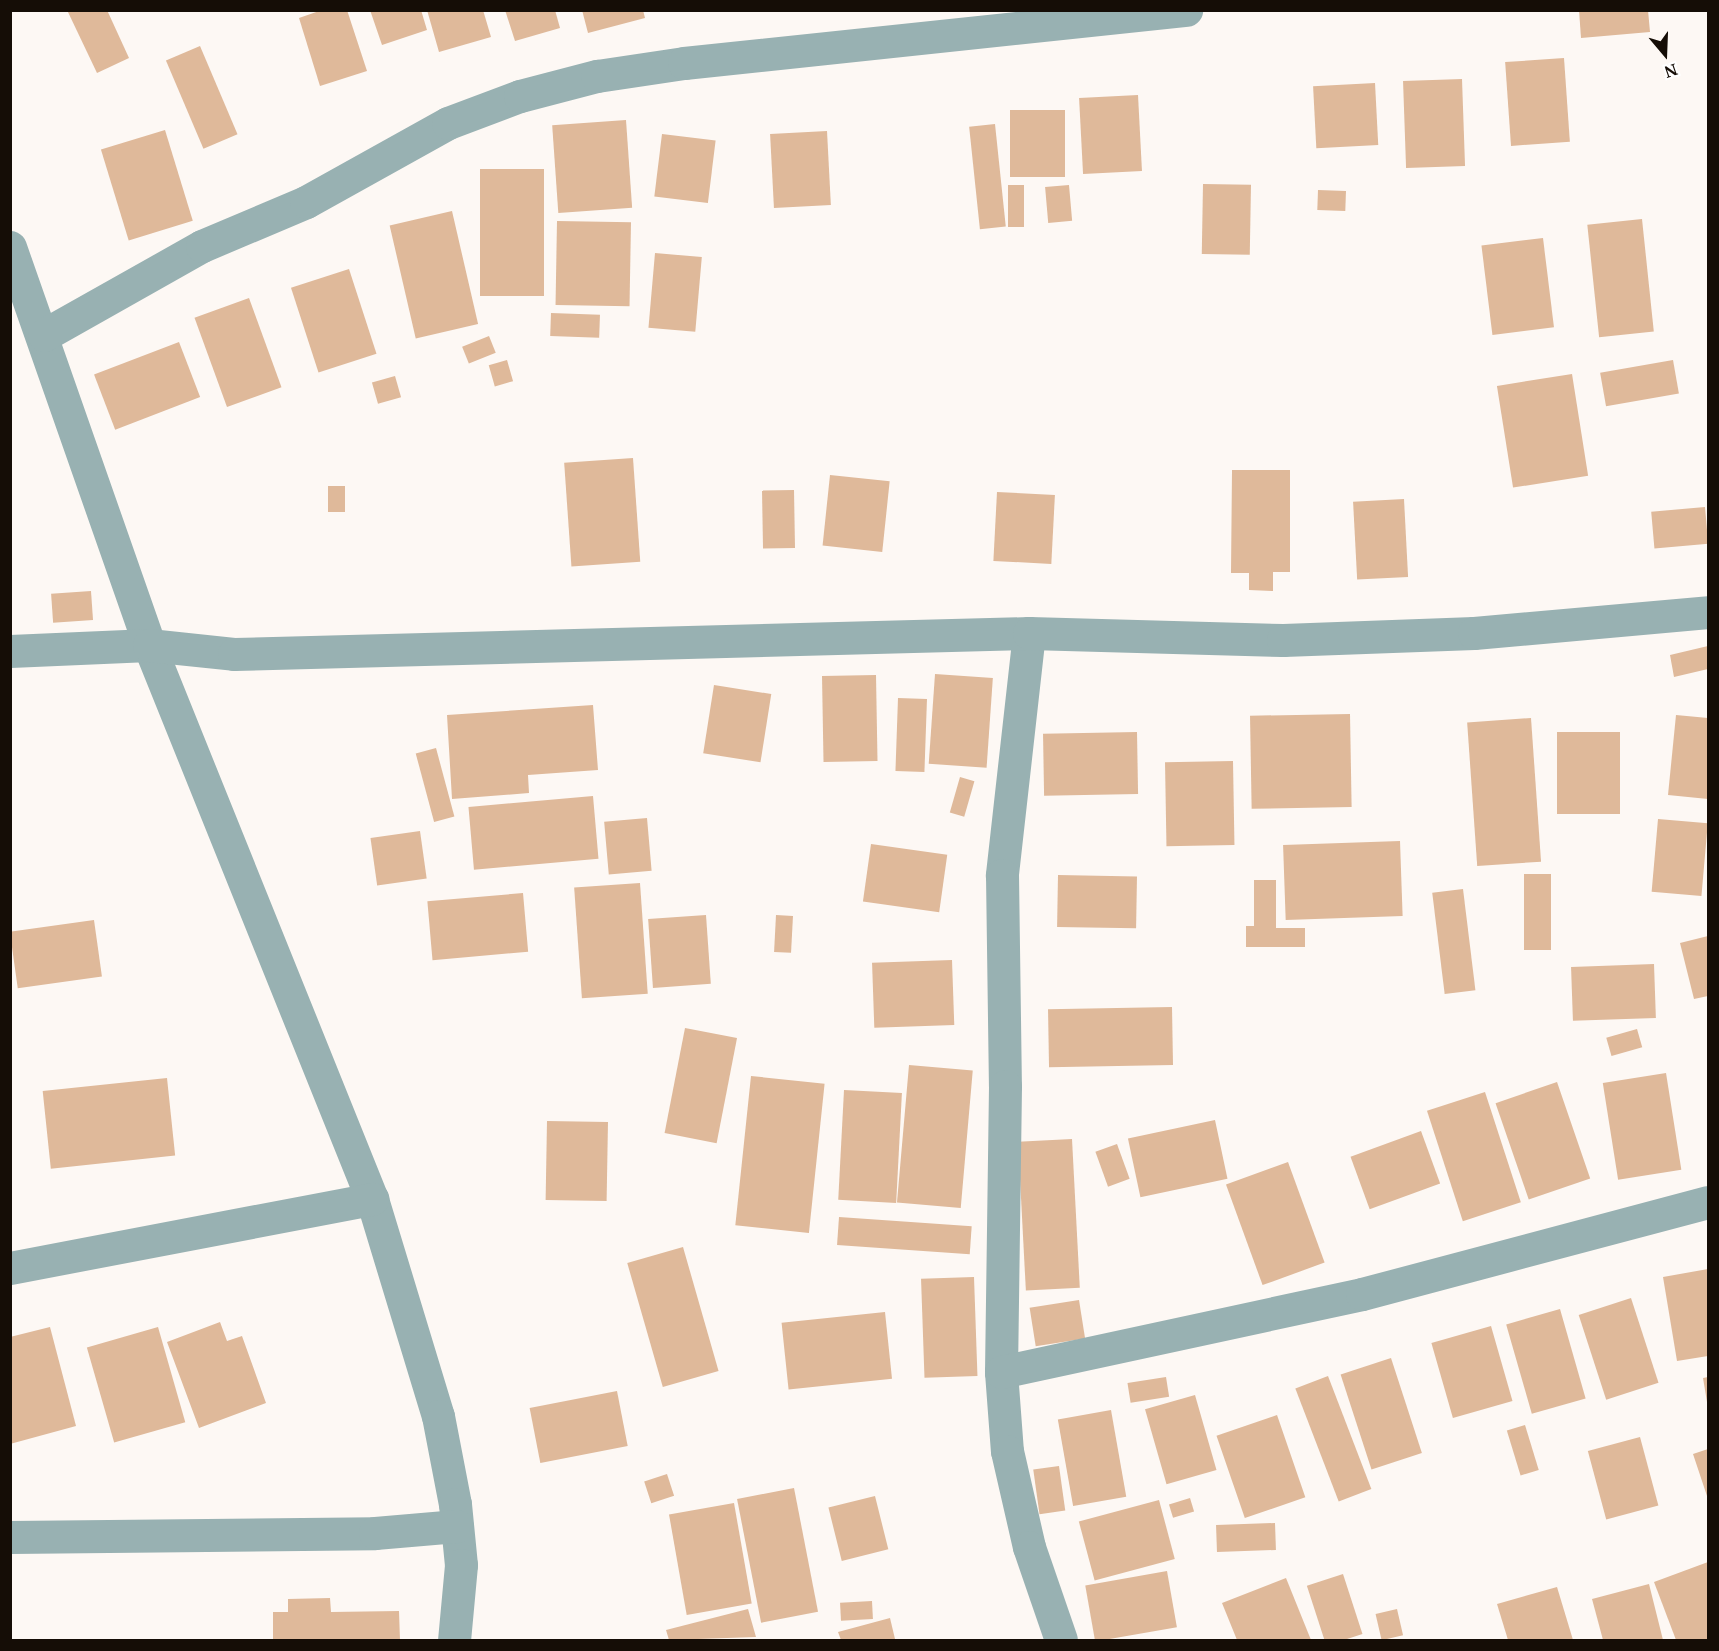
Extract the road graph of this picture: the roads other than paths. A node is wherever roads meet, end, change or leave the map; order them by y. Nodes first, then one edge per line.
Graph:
1 (1186, 10) edge
2 (14, 262) edge
3 (44, 335) junction
4 (1708, 612) edge
5 (1029, 633) junction
6 (149, 645) junction
7 (10, 651) edge
8 (372, 1199) junction
9 (1708, 1202) edge
10 (10, 1268) edge
11 (1001, 1372) junction
12 (457, 1526) junction
13 (10, 1537) edge
14 (454, 1641) edge
15 (1062, 1641) edge

1 - 3 street
2 - 3 street
3 - 6 street
4 - 5 street
5 - 6 street
5 - 11 street
6 - 7 street
6 - 8 street
8 - 10 street
8 - 12 street
9 - 11 street
11 - 15 street
12 - 13 street
12 - 14 street

